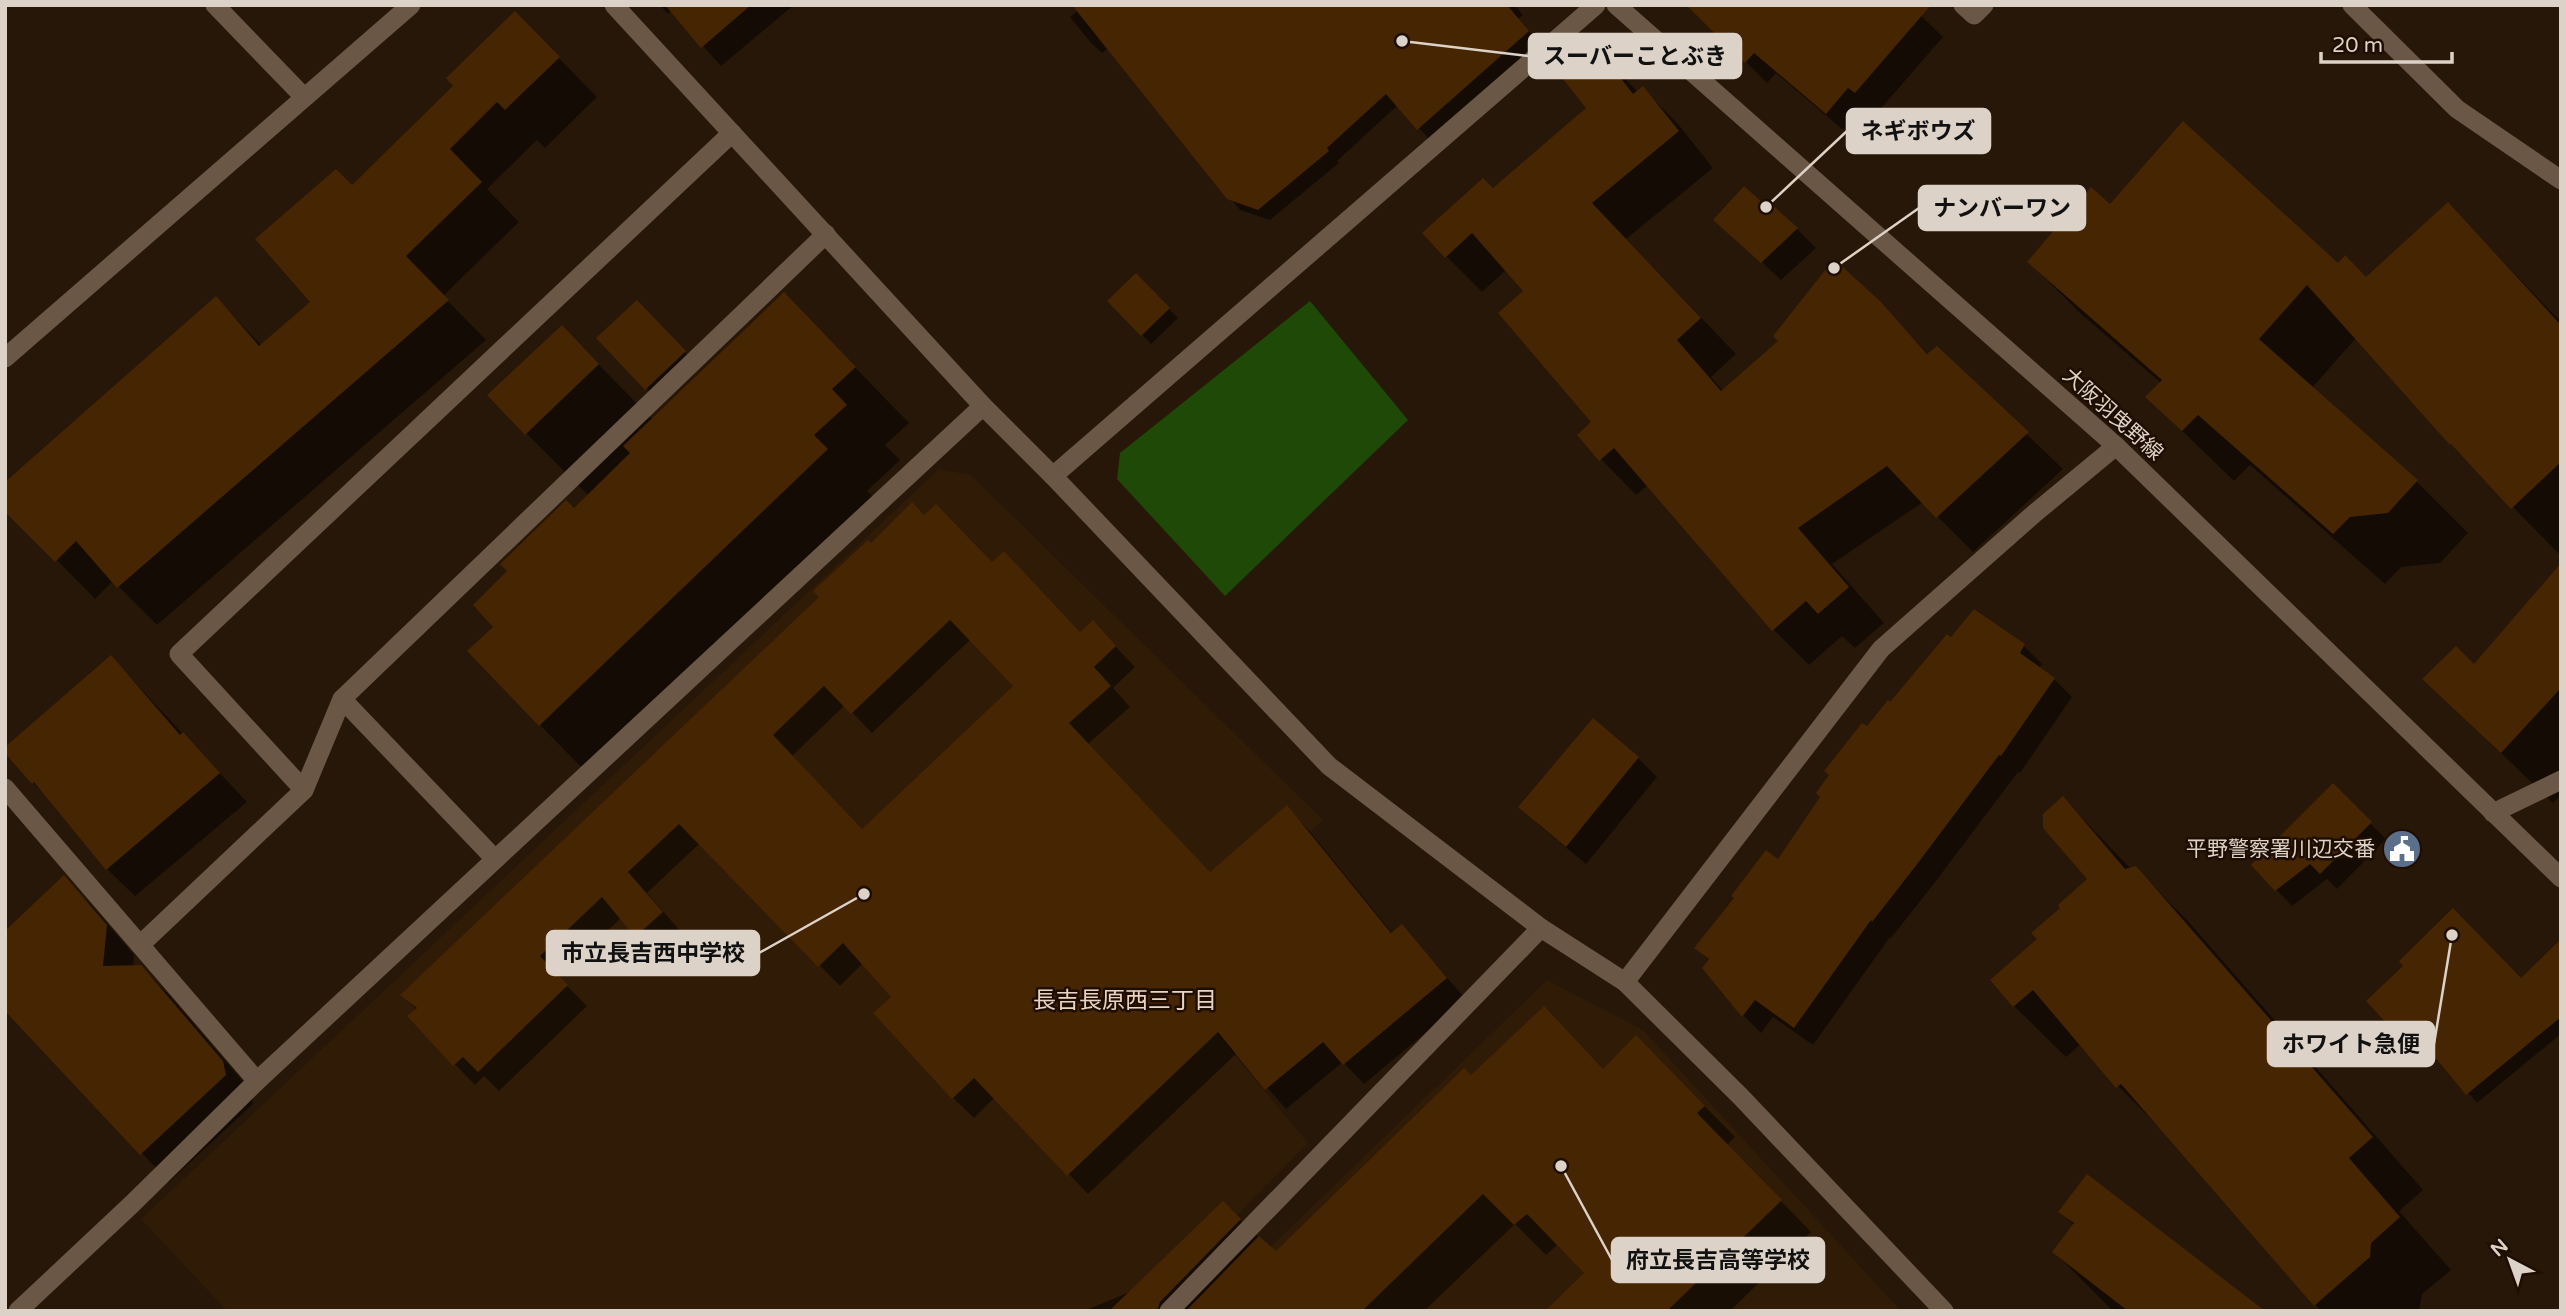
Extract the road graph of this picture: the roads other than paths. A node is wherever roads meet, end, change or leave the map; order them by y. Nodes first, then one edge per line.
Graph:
1 (215, 5) edge
2 (411, 5) edge
3 (614, 5) edge
4 (1596, 5) edge
5 (1616, 5) edge
6 (1963, 5) edge
7 (1984, 5) edge
8 (2353, 5) edge
9 (304, 97) junction
10 (732, 133) junction
11 (2561, 180) edge
12 (826, 234) junction
13 (5, 358) edge
14 (983, 406) junction
15 (2116, 446) junction
16 (1054, 475) junction
17 (342, 699) junction
18 (2561, 780) edge
19 (5, 788) edge
20 (304, 790) junction
21 (2493, 813) junction
22 (495, 859) junction
23 (2561, 878) edge
24 (1541, 928) junction
25 (140, 945) junction
26 (1625, 982) junction
27 (257, 1081) junction
28 (18, 1311) edge
29 (1168, 1311) edge
30 (1944, 1311) edge

1 - 9 street
2 - 9 street
3 - 10 street
4 - 16 street
5 - 15 street, 大阪羽曳野線
6 - 7 street
8 - 11 street
9 - 13 street
10 - 12 street
10 - 20 street
12 - 14 street
12 - 17 street
14 - 16 street
14 - 22 street
15 - 21 street, 大阪羽曳野線
15 - 26 street
16 - 24 street
17 - 20 street
17 - 22 street
18 - 21 street
19 - 25 street
20 - 25 street
21 - 23 street, 大阪羽曳野線
22 - 27 street
24 - 26 street
24 - 29 street
25 - 27 street
26 - 30 street
27 - 28 street

